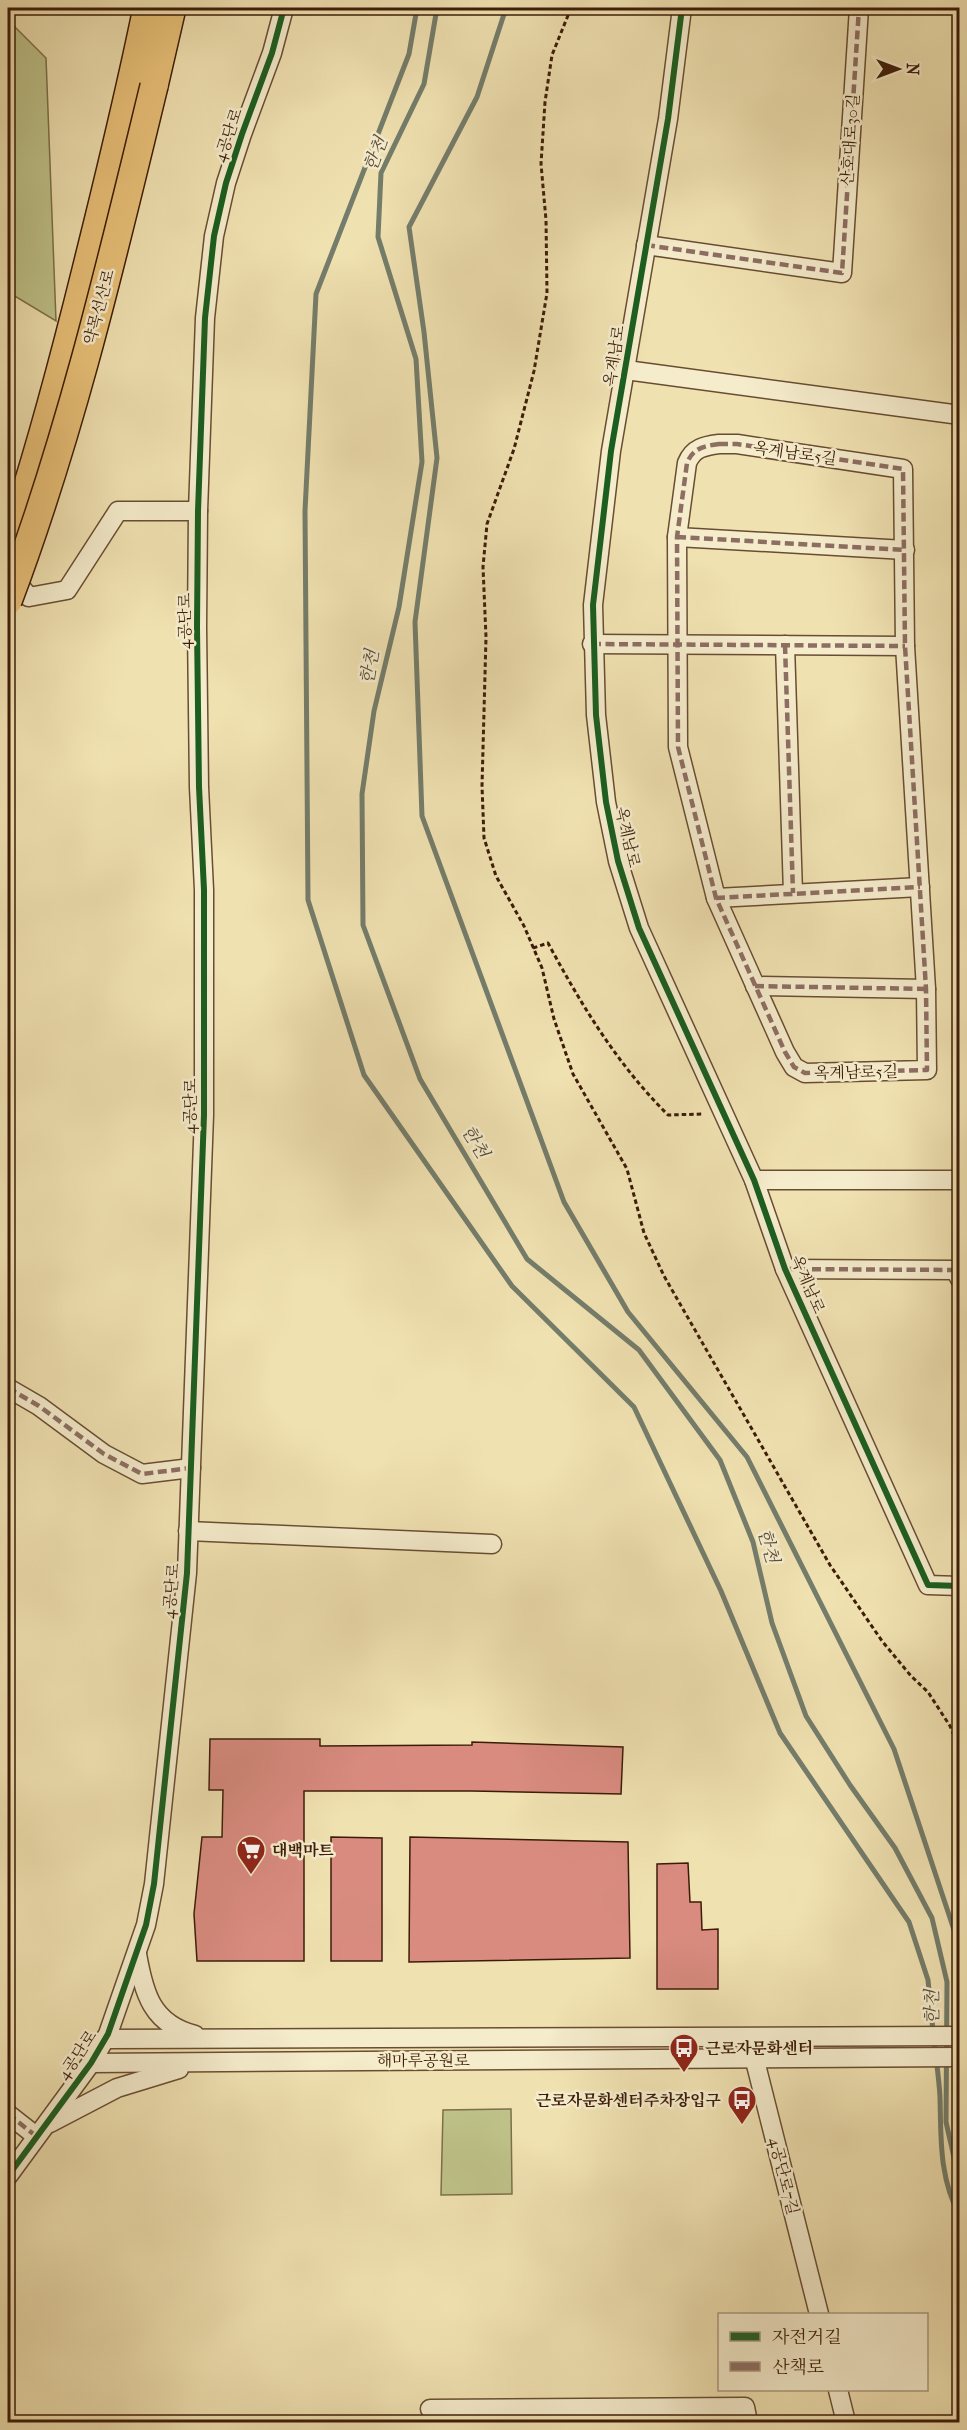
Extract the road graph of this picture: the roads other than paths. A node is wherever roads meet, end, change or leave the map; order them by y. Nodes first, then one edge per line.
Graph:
1 (147, 8) edge
2 (172, 8) edge
3 (284, 8) edge
4 (682, 8) edge
5 (859, 8) edge
6 (645, 245) junction
7 (626, 370) junction
8 (960, 414) edge
9 (198, 511) junction
10 (677, 537) junction
11 (8, 546) edge
12 (905, 550) junction
13 (8, 570) edge
14 (8, 601) edge
15 (592, 644) junction
16 (678, 644) junction
17 (785, 645) junction
18 (905, 646) junction
19 (920, 887) junction
20 (793, 893) junction
21 (716, 898) junction
22 (755, 986) junction
23 (926, 989) junction
24 (754, 1180) junction
25 (960, 1180) edge
26 (785, 1269) junction
27 (960, 1279) edge
28 (8, 1388) edge
29 (191, 1468) junction
30 (188, 1531) junction
31 (492, 1544) dead end
32 (960, 1586) edge
33 (137, 1952) junction
34 (960, 2036) edge
35 (750, 2037) junction
36 (105, 2039) junction
37 (208, 2039) junction
38 (960, 2057) edge
39 (755, 2058) junction
40 (91, 2062) junction
41 (204, 2062) junction
42 (8, 2114) edge
43 (40, 2131) junction
44 (8, 2176) edge
45 (819, 2313) edge
46 (838, 2391) edge
47 (430, 2409) dead end
48 (748, 2422) edge
49 (846, 2422) edge

1 - 11 highway, 약목선산로
2 - 14 highway, 약목선산로, bridge
3 - 9 street, 4공단로
4 - 6 street, 옥계남로
5 - 6 street, 산호대로30길
6 - 7 street, 옥계남로
7 - 8 street
7 - 15 street, 옥계남로
9 - 13 street
9 - 29 street, 4공단로
10 - 12 street
10 - 12 street, 옥계남로5길
10 - 16 street, 옥계남로5길
12 - 18 street, 옥계남로5길
15 - 16 street
15 - 24 street, 옥계남로
16 - 17 street
16 - 21 street, 옥계남로5길
17 - 18 street
17 - 20 street
18 - 19 street, 옥계남로5길
19 - 20 street
19 - 23 street, 옥계남로5길
20 - 21 street
21 - 22 street, 옥계남로5길
22 - 23 street
22 - 23 street, 옥계남로5길
24 - 25 street
24 - 26 street, 옥계남로
26 - 27 street, 옥계남로
26 - 32 street, 옥계남로
28 - 29 street
29 - 30 street, 4공단로
30 - 31 street
30 - 33 street, 4공단로
33 - 36 street, 4공단로
33 - 37 street
34 - 35 street, 해마루공원로
35 - 37 street, 해마루공원로
35 - 39 street, 4공단로7길
36 - 37 street, 해마루공원로
36 - 40 street, 4공단로
38 - 39 street, 해마루공원로
39 - 41 street, 해마루공원로
39 - 45 street, 4공단로7길
40 - 41 street, 해마루공원로
40 - 43 street, 4공단로
41 - 43 street
42 - 43 street
43 - 44 street, 4공단로
46 - 49 street
47 - 48 street

